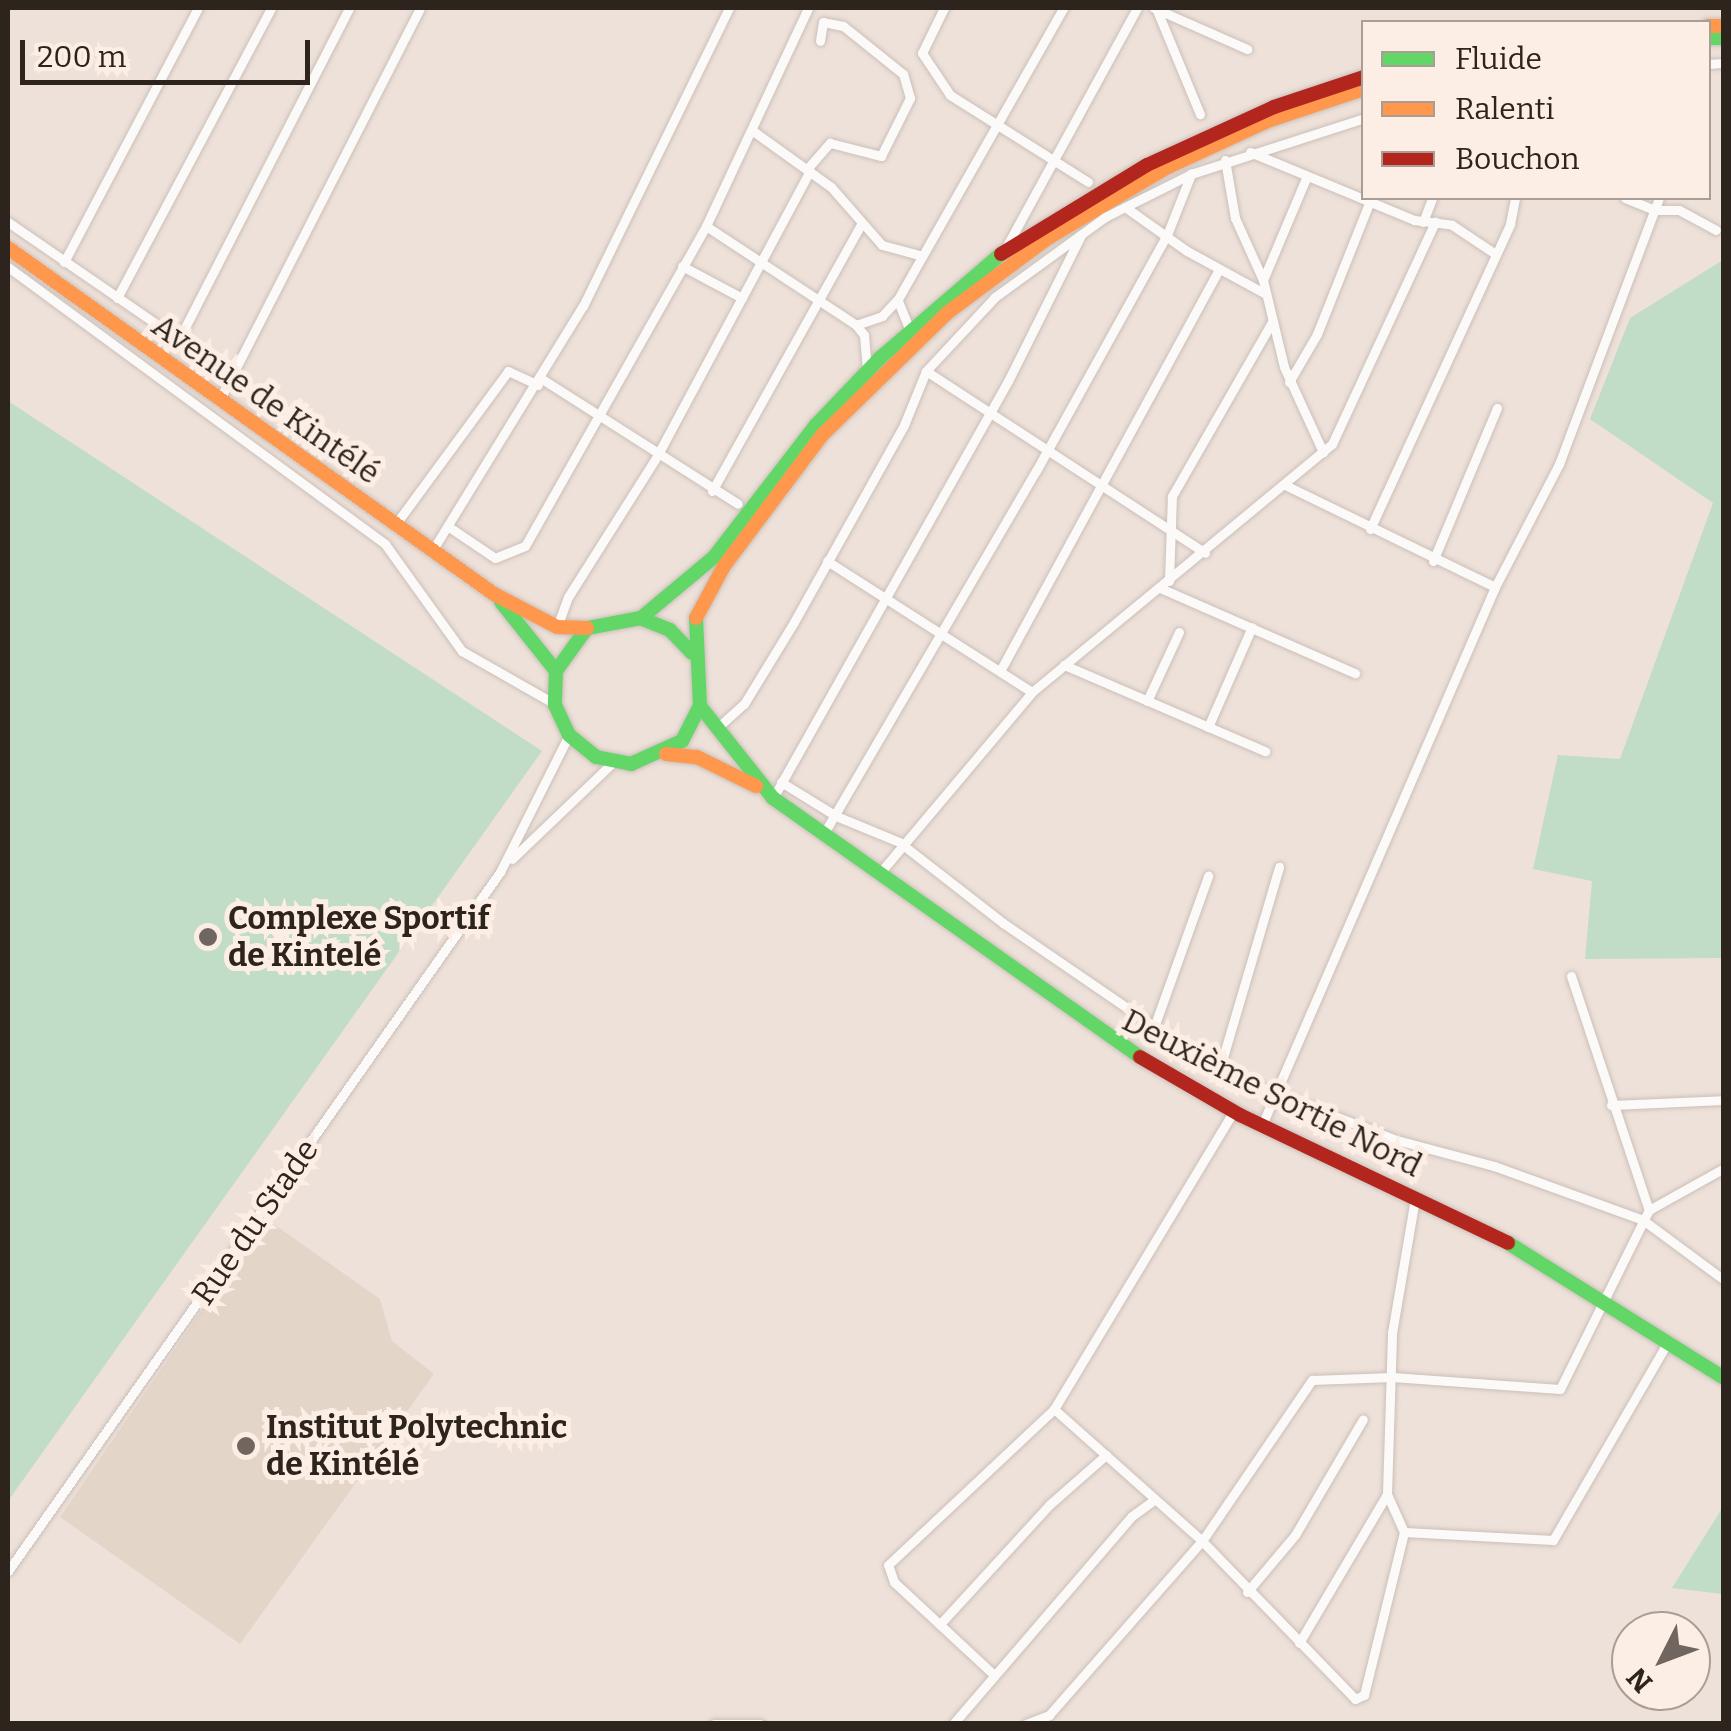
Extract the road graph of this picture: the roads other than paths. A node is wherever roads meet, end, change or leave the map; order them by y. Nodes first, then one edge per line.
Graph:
1 (198, 8) edge
2 (271, 8) edge
3 (349, 8) edge
4 (420, 8) edge
5 (729, 8) edge
6 (808, 8) edge
7 (944, 8) edge
8 (1063, 8) edge
9 (1137, 8) edge
10 (1156, 8) edge
11 (820, 41) dead end
12 (1247, 49) dead end
13 (1361, 78) edge
14 (1361, 90) edge
15 (1200, 114) dead end
16 (1361, 119) edge
17 (997, 125) junction
18 (753, 130) junction
19 (1250, 152) junction
20 (1053, 160) junction
21 (1225, 160) junction
22 (809, 170) junction
23 (1192, 174) junction
24 (1306, 178) junction
25 (1088, 182) dead end
26 (1361, 200) edge
27 (1361, 200) edge
28 (1431, 200) edge
29 (1514, 200) edge
30 (1630, 200) edge
31 (1659, 200) edge
32 (1369, 203) junction
33 (1125, 206) junction
34 (1656, 210) junction
35 (8, 222) edge
36 (1423, 222) junction
37 (1435, 222) junction
38 (706, 226) junction
39 (860, 226) junction
40 (1716, 230) dead end
41 (1083, 233) junction
42 (1167, 235) junction
43 (8, 248) edge
44 (1494, 253) junction
45 (1002, 254) junction
46 (920, 255) junction
47 (64, 262) junction
48 (761, 262) junction
49 (682, 266) junction
50 (8, 267) edge
51 (1218, 268) junction
52 (1263, 280) junction
53 (1266, 294) junction
54 (116, 298) junction
55 (742, 298) junction
56 (898, 299) junction
57 (816, 300) junction
58 (1272, 322) junction
59 (856, 325) junction
60 (910, 330) junction
61 (178, 341) junction
62 (926, 370) junction
63 (866, 371) junction
64 (232, 376) junction
65 (540, 382) junction
66 (1289, 382) junction
67 (219, 401) junction
68 (1497, 408) dead end
69 (990, 412) junction
70 (600, 416) junction
71 (1048, 448) junction
72 (1324, 452) junction
73 (657, 456) junction
74 (1101, 482) junction
75 (1288, 486) junction
76 (712, 491) junction
77 (738, 504) dead end
78 (396, 525) junction
79 (449, 527) junction
80 (1168, 528) junction
81 (1370, 529) junction
82 (432, 550) junction
83 (1205, 552) junction
84 (1433, 560) junction
85 (827, 561) junction
86 (1169, 580) junction
87 (1495, 587) junction
88 (1160, 588) junction
89 (494, 594) junction
90 (884, 598) junction
91 (641, 618) junction
92 (557, 627) junction
93 (1252, 627) junction
94 (586, 628) junction
95 (1179, 632) dead end
96 (942, 635) junction
97 (692, 654) junction
98 (1064, 665) junction
99 (1000, 671) junction
100 (556, 672) junction
101 (1355, 674) dead end
102 (1032, 692) junction
103 (1147, 701) junction
104 (556, 705) junction
105 (700, 706) junction
106 (1208, 727) junction
107 (714, 730) junction
108 (569, 734) junction
109 (1265, 751) dead end
110 (666, 754) junction
111 (612, 762) junction
112 (781, 782) junction
113 (769, 795) junction
114 (836, 816) junction
115 (823, 836) junction
116 (899, 842) junction
117 (1279, 866) dead end
118 (500, 872) junction
119 (878, 874) junction
120 (1208, 876) dead end
121 (1572, 976) dead end
122 (1153, 1030) junction
123 (1219, 1071) junction
124 (1274, 1095) junction
125 (1724, 1100) edge
126 (1611, 1104) junction
127 (1234, 1112) junction
128 (1262, 1125) junction
129 (1724, 1168) edge
130 (1415, 1198) junction
131 (1649, 1210) junction
132 (1644, 1220) junction
133 (1724, 1280) edge
134 (1603, 1300) junction
135 (1668, 1342) junction
136 (1392, 1376) junction
137 (1724, 1378) edge
138 (1054, 1408) junction
139 (1363, 1419) dead end
140 (1106, 1455) junction
141 (1387, 1494) junction
142 (1152, 1502) junction
143 (1404, 1532) junction
144 (1202, 1542) junction
145 (8, 1571) edge
146 (1247, 1592) junction
147 (941, 1623) junction
148 (1299, 1643) junction
149 (993, 1674) junction
150 (714, 1724) edge
151 (760, 1724) edge
152 (953, 1724) edge
153 (1026, 1724) edge

1 - 47 street
2 - 54 street
3 - 61 street
4 - 64 street
5 - 65 street
6 - 18 street
7 - 17 street
8 - 17 street
9 - 20 street
10 - 12 street
10 - 15 street
11 - 22 street
13 - 45 main road
14 - 97 main road
16 - 19 street
17 - 20 street
17 - 46 street
18 - 22 street
18 - 38 street
19 - 21 street
19 - 24 street
20 - 25 street
20 - 45 street
21 - 23 street
21 - 52 street
22 - 39 street
22 - 48 street
23 - 33 street
23 - 42 street
24 - 27 street
24 - 52 street
26 - 32 street
28 - 36 street
29 - 44 street
30 - 34 street
31 - 34 street
32 - 36 street
32 - 66 street
33 - 41 street
33 - 42 street
34 - 40 street
34 - 87 street
35 - 47 street
36 - 37 street
37 - 44 street
37 - 72 street
38 - 48 street
38 - 49 street
39 - 46 street
39 - 57 street
41 - 62 street
41 - 69 street
42 - 51 street
42 - 71 street
43 - 67 main road, Avenue de Kintélé
44 - 81 street
45 - 60 main road
46 - 56 street
47 - 54 street
48 - 55 street
48 - 57 street
49 - 55 street
49 - 70 street
50 - 104 street
51 - 53 street
51 - 74 street
52 - 53 street
53 - 58 street
54 - 61 street
55 - 73 street
56 - 59 street
56 - 60 street
57 - 59 street
57 - 76 street
58 - 66 street
58 - 80 street
59 - 63 street
60 - 63 main road
61 - 64 street
62 - 69 street
62 - 85 street
63 - 91 main road
64 - 67 street
65 - 70 street
65 - 78 street
65 - 79 street
66 - 72 street
67 - 78 main road, Avenue de Kintélé
68 - 84 street
69 - 71 street
69 - 90 street
70 - 73 street
70 - 79 street
71 - 74 street
71 - 96 street
72 - 75 street
73 - 76 street
73 - 92 street
74 - 80 street
74 - 99 street
75 - 81 street
75 - 83 street
76 - 77 street
78 - 82 main road, Avenue de Kintélé
79 - 82 street
80 - 83 street
80 - 86 street
81 - 84 street
82 - 89 main road, Avenue de Kintélé
83 - 86 street
84 - 87 street
85 - 90 street
85 - 107 street
86 - 88 street
87 - 124 street
88 - 93 street
88 - 98 street
89 - 92 main road, Avenue de Kintélé
89 - 100 main road, Avenue de Kintélé
90 - 96 street
90 - 112 street
91 - 94 main road
91 - 97 main road
92 - 94 main road, Avenue de Kintélé
93 - 101 street
93 - 106 street
94 - 100 main road
95 - 103 street
96 - 99 street
96 - 114 street
97 - 105 main road
98 - 102 street
98 - 103 street
99 - 102 street
100 - 104 main road
102 - 116 street
103 - 106 street
104 - 108 main road
105 - 107 main road, Deuxième Sortie Nord
105 - 110 main road
106 - 109 street
107 - 113 main road, Deuxième Sortie Nord
108 - 111 main road
108 - 118 street, Rue du Stade
110 - 111 main road
110 - 113 main road, Deuxième Sortie Nord
111 - 118 street, Rue du Stade
112 - 113 street
112 - 114 street
113 - 115 main road, Deuxième Sortie Nord
114 - 115 street
114 - 116 street
115 - 119 main road, Deuxième Sortie Nord
116 - 119 street
116 - 122 street
117 - 123 street
118 - 145 street, Rue du Stade
119 - 127 main road, Deuxième Sortie Nord
120 - 122 street
121 - 126 street
122 - 123 street
123 - 124 street
124 - 128 street
124 - 132 street
125 - 126 street
126 - 131 street
127 - 128 main road, Deuxième Sortie Nord
127 - 138 street
128 - 130 main road, Deuxième Sortie Nord
129 - 131 street
130 - 134 main road, Deuxième Sortie Nord
130 - 136 street
131 - 132 street
132 - 133 street
132 - 134 street
134 - 135 main road, Deuxième Sortie Nord
134 - 136 street
135 - 137 main road, Deuxième Sortie Nord
135 - 143 street
136 - 141 street
136 - 144 street
138 - 140 street
138 - 147 street
139 - 146 street
140 - 142 street
140 - 147 street
141 - 143 street
141 - 148 street
142 - 144 street
142 - 149 street
143 - 148 street
144 - 146 street
144 - 153 street
146 - 148 street
147 - 149 street
149 - 152 street
150 - 151 street

